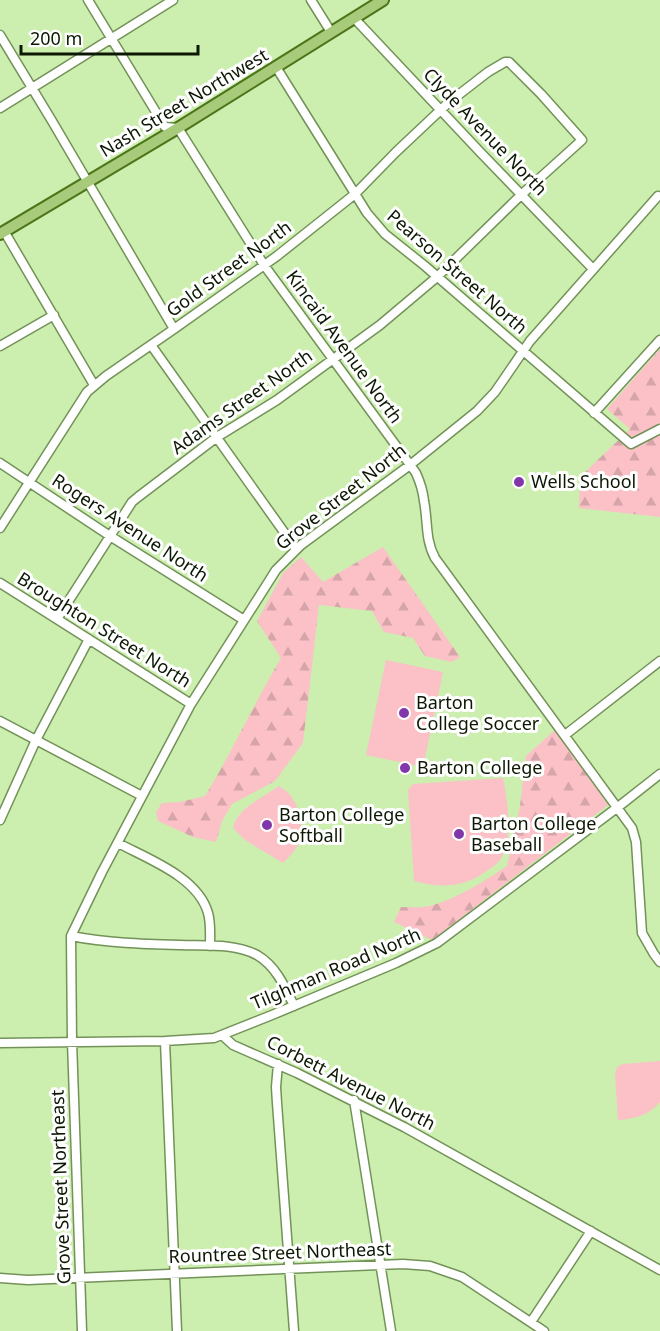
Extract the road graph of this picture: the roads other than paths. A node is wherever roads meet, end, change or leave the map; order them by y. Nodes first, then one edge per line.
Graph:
1 (88, 0) edge
2 (173, 0) edge
3 (310, 0) edge
4 (383, 0) edge
5 (354, 18) junction
6 (331, 32) junction
7 (0, 35) edge
8 (111, 39) junction
9 (276, 67) junction
10 (32, 88) junction
11 (0, 108) edge
12 (441, 110) junction
13 (178, 128) junction
14 (582, 140) joint
15 (87, 181) junction
16 (355, 194) junction
17 (521, 195) junction
18 (658, 196) dead end
19 (2, 233) edge
20 (264, 265) junction
21 (593, 269) junction
22 (437, 277) junction
23 (54, 315) junction
24 (174, 329) junction
25 (660, 340) edge
26 (152, 345) junction
27 (0, 346) edge
28 (522, 351) junction
29 (333, 359) junction
30 (94, 385) junction
31 (594, 413) junction
32 (660, 429) edge
33 (217, 437) junction
34 (0, 463) edge
35 (410, 465) junction
36 (29, 483) junction
37 (0, 528) edge
38 (110, 536) junction
39 (296, 549) junction
40 (0, 583) edge
41 (57, 619) junction
42 (244, 620) junction
43 (89, 639) junction
44 (660, 661) edge
45 (191, 704) junction
46 (0, 721) edge
47 (565, 735) junction
48 (36, 740) junction
49 (660, 774) edge
50 (142, 796) junction
51 (618, 807) junction
52 (0, 820) edge
53 (118, 843) junction
54 (71, 936) junction
55 (210, 946) junction
56 (660, 962) edge
57 (294, 1006) junction
58 (222, 1035) junction
59 (72, 1041) junction
60 (165, 1041) junction
61 (0, 1043) edge
62 (278, 1064) junction
63 (354, 1100) junction
64 (591, 1231) junction
65 (380, 1266) junction
66 (289, 1269) junction
67 (660, 1270) edge
68 (175, 1274) junction
69 (81, 1277) junction
70 (0, 1278) edge
71 (531, 1322) junction
72 (82, 1331) edge
73 (177, 1331) edge
74 (294, 1331) edge
75 (391, 1331) edge
76 (544, 1331) edge

1 - 8 street
2 - 8 street
3 - 6 street
4 - 5 main road, Nash Street Northwest
5 - 6 main road, Nash Street Northwest
5 - 12 street, Clyde Avenue North
6 - 9 main road, Nash Street Northwest
7 - 10 street
8 - 10 street
8 - 13 street
9 - 13 main road, Nash Street Northwest
9 - 16 street, Pearson Street North
10 - 11 street
10 - 15 street
12 - 14 street, Gold Street North
12 - 16 street, Gold Street North
12 - 17 street, Clyde Avenue North
13 - 15 main road, Nash Street Northwest
13 - 20 street, Kincaid Avenue North
14 - 17 street, Adams Street North
15 - 19 main road, Nash Street Northwest
15 - 24 street
16 - 20 street, Gold Street North
16 - 22 street, Pearson Street North
17 - 21 street, Clyde Avenue North
17 - 22 street, Adams Street North
18 - 21 street, Grove Street North
19 - 23 street
20 - 24 street, Gold Street North
20 - 29 street, Kincaid Avenue North
21 - 28 street, Grove Street North
22 - 28 street, Pearson Street North
22 - 29 street, Adams Street North
23 - 27 street
23 - 30 street
24 - 26 street, Gold Street North
25 - 31 street
26 - 30 street, Gold Street North
26 - 33 street
28 - 31 street, Pearson Street North
28 - 35 street, Grove Street North
29 - 33 street, Adams Street North
29 - 35 street, Kincaid Avenue North
30 - 36 street, Gold Street North
31 - 32 street, Pearson Street North
33 - 38 street, Adams Street North
33 - 39 street
34 - 36 street, Rogers Avenue North
35 - 39 street, Grove Street North
35 - 47 street, Kincaid Avenue North
36 - 37 street, Gold Street North
36 - 38 street, Rogers Avenue North
38 - 41 street, Adams Street North
38 - 42 street, Rogers Avenue North
39 - 42 street, Grove Street North
40 - 41 street, Broughton Street North
41 - 43 street, Broughton Street North
42 - 45 street, Grove Street North
43 - 45 street, Broughton Street North
43 - 48 street
44 - 47 street
45 - 50 street, Grove Street North
46 - 48 street
47 - 51 street, Kincaid Avenue North
48 - 50 street
48 - 52 street
49 - 51 street, Tilghman Road North
50 - 53 street, Grove Street North
51 - 56 street, Kincaid Avenue North
51 - 57 street, Tilghman Road North
53 - 54 street, Grove Street North
53 - 55 street
54 - 55 street
54 - 59 street, Grove Street North
55 - 57 street
57 - 58 street, Tilghman Road North
58 - 60 street
58 - 62 street, Corbett Avenue North
59 - 60 street
59 - 61 street
59 - 69 street, Grove Street Northeast
60 - 68 street
62 - 63 street, Corbett Avenue North
62 - 66 street
63 - 64 street, Corbett Avenue North
63 - 65 street
64 - 67 street, Corbett Avenue North
64 - 71 street
65 - 66 street, Rountree Street Northeast
65 - 71 street, Rountree Street Northeast
65 - 75 street
66 - 68 street, Rountree Street Northeast
66 - 74 street
68 - 69 street, Rountree Street Northeast
68 - 73 street
69 - 70 street, Rountree Street Northeast
69 - 72 street, Grove Street Northeast
71 - 76 street, Rountree Street Northeast

